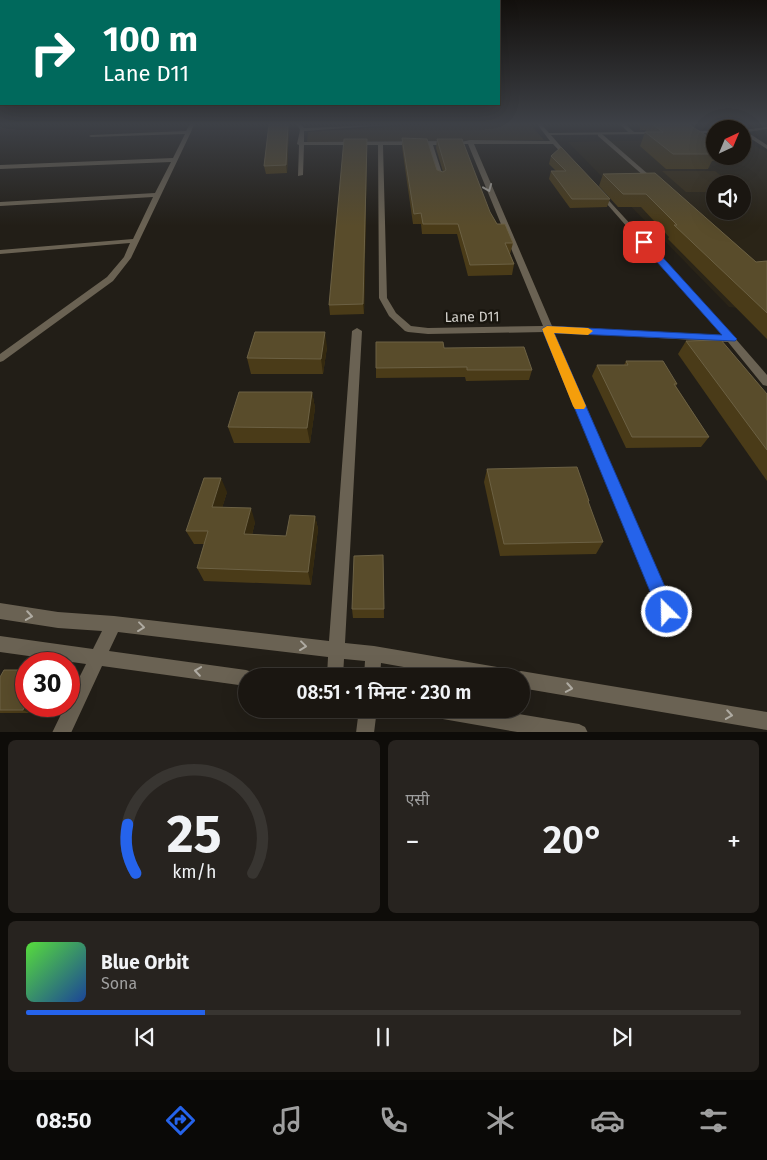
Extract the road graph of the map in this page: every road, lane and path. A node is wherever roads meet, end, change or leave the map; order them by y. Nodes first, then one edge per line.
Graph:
1 (300, 158) edge
2 (380, 158) edge
3 (435, 158) edge
4 (477, 158) edge
5 (569, 158) edge
6 (627, 158) edge
7 (175, 160) joint
8 (0, 167) edge
9 (576, 167) edge
10 (300, 175) dead end
11 (441, 179) edge
12 (655, 183) edge
13 (595, 188) edge
14 (157, 195) junction
15 (0, 204) edge
16 (134, 241) junction
17 (0, 252) edge
18 (547, 329) junction
19 (356, 331) dead end
20 (732, 339) junction
21 (0, 359) edge
22 (767, 382) edge
23 (0, 612) edge
24 (667, 612) dead end
25 (114, 624) junction
26 (0, 644) edge
27 (336, 650) junction
28 (374, 654) junction
29 (98, 657) junction
30 (335, 668) edge
31 (373, 668) edge
32 (456, 668) edge
33 (238, 677) edge
34 (530, 681) edge
35 (367, 718) edge
36 (493, 718) edge
37 (767, 721) edge
38 (61, 732) edge
39 (365, 732) edge
40 (579, 732) edge

1 - 10 street
2 - 18 street, Lane D11
3 - 11 street
4 -> 18 street
5 - 9 street
6 - 12 street
7 - 8 street
7 - 14 street
13 - 20 street
14 - 15 street
14 - 16 street
16 - 17 street
16 - 21 street
18 - 20 street, Lane D11
18 - 24 street
19 - 27 street
20 - 22 street
23 -> 25 street
25 -> 27 street
25 - 29 street
26 - 29 street
27 - 28 street
27 - 30 street
28 - 31 street
28 - 32 street
33 -> 29 street
29 - 38 street
34 -> 37 street
35 - 39 street
36 - 40 street

